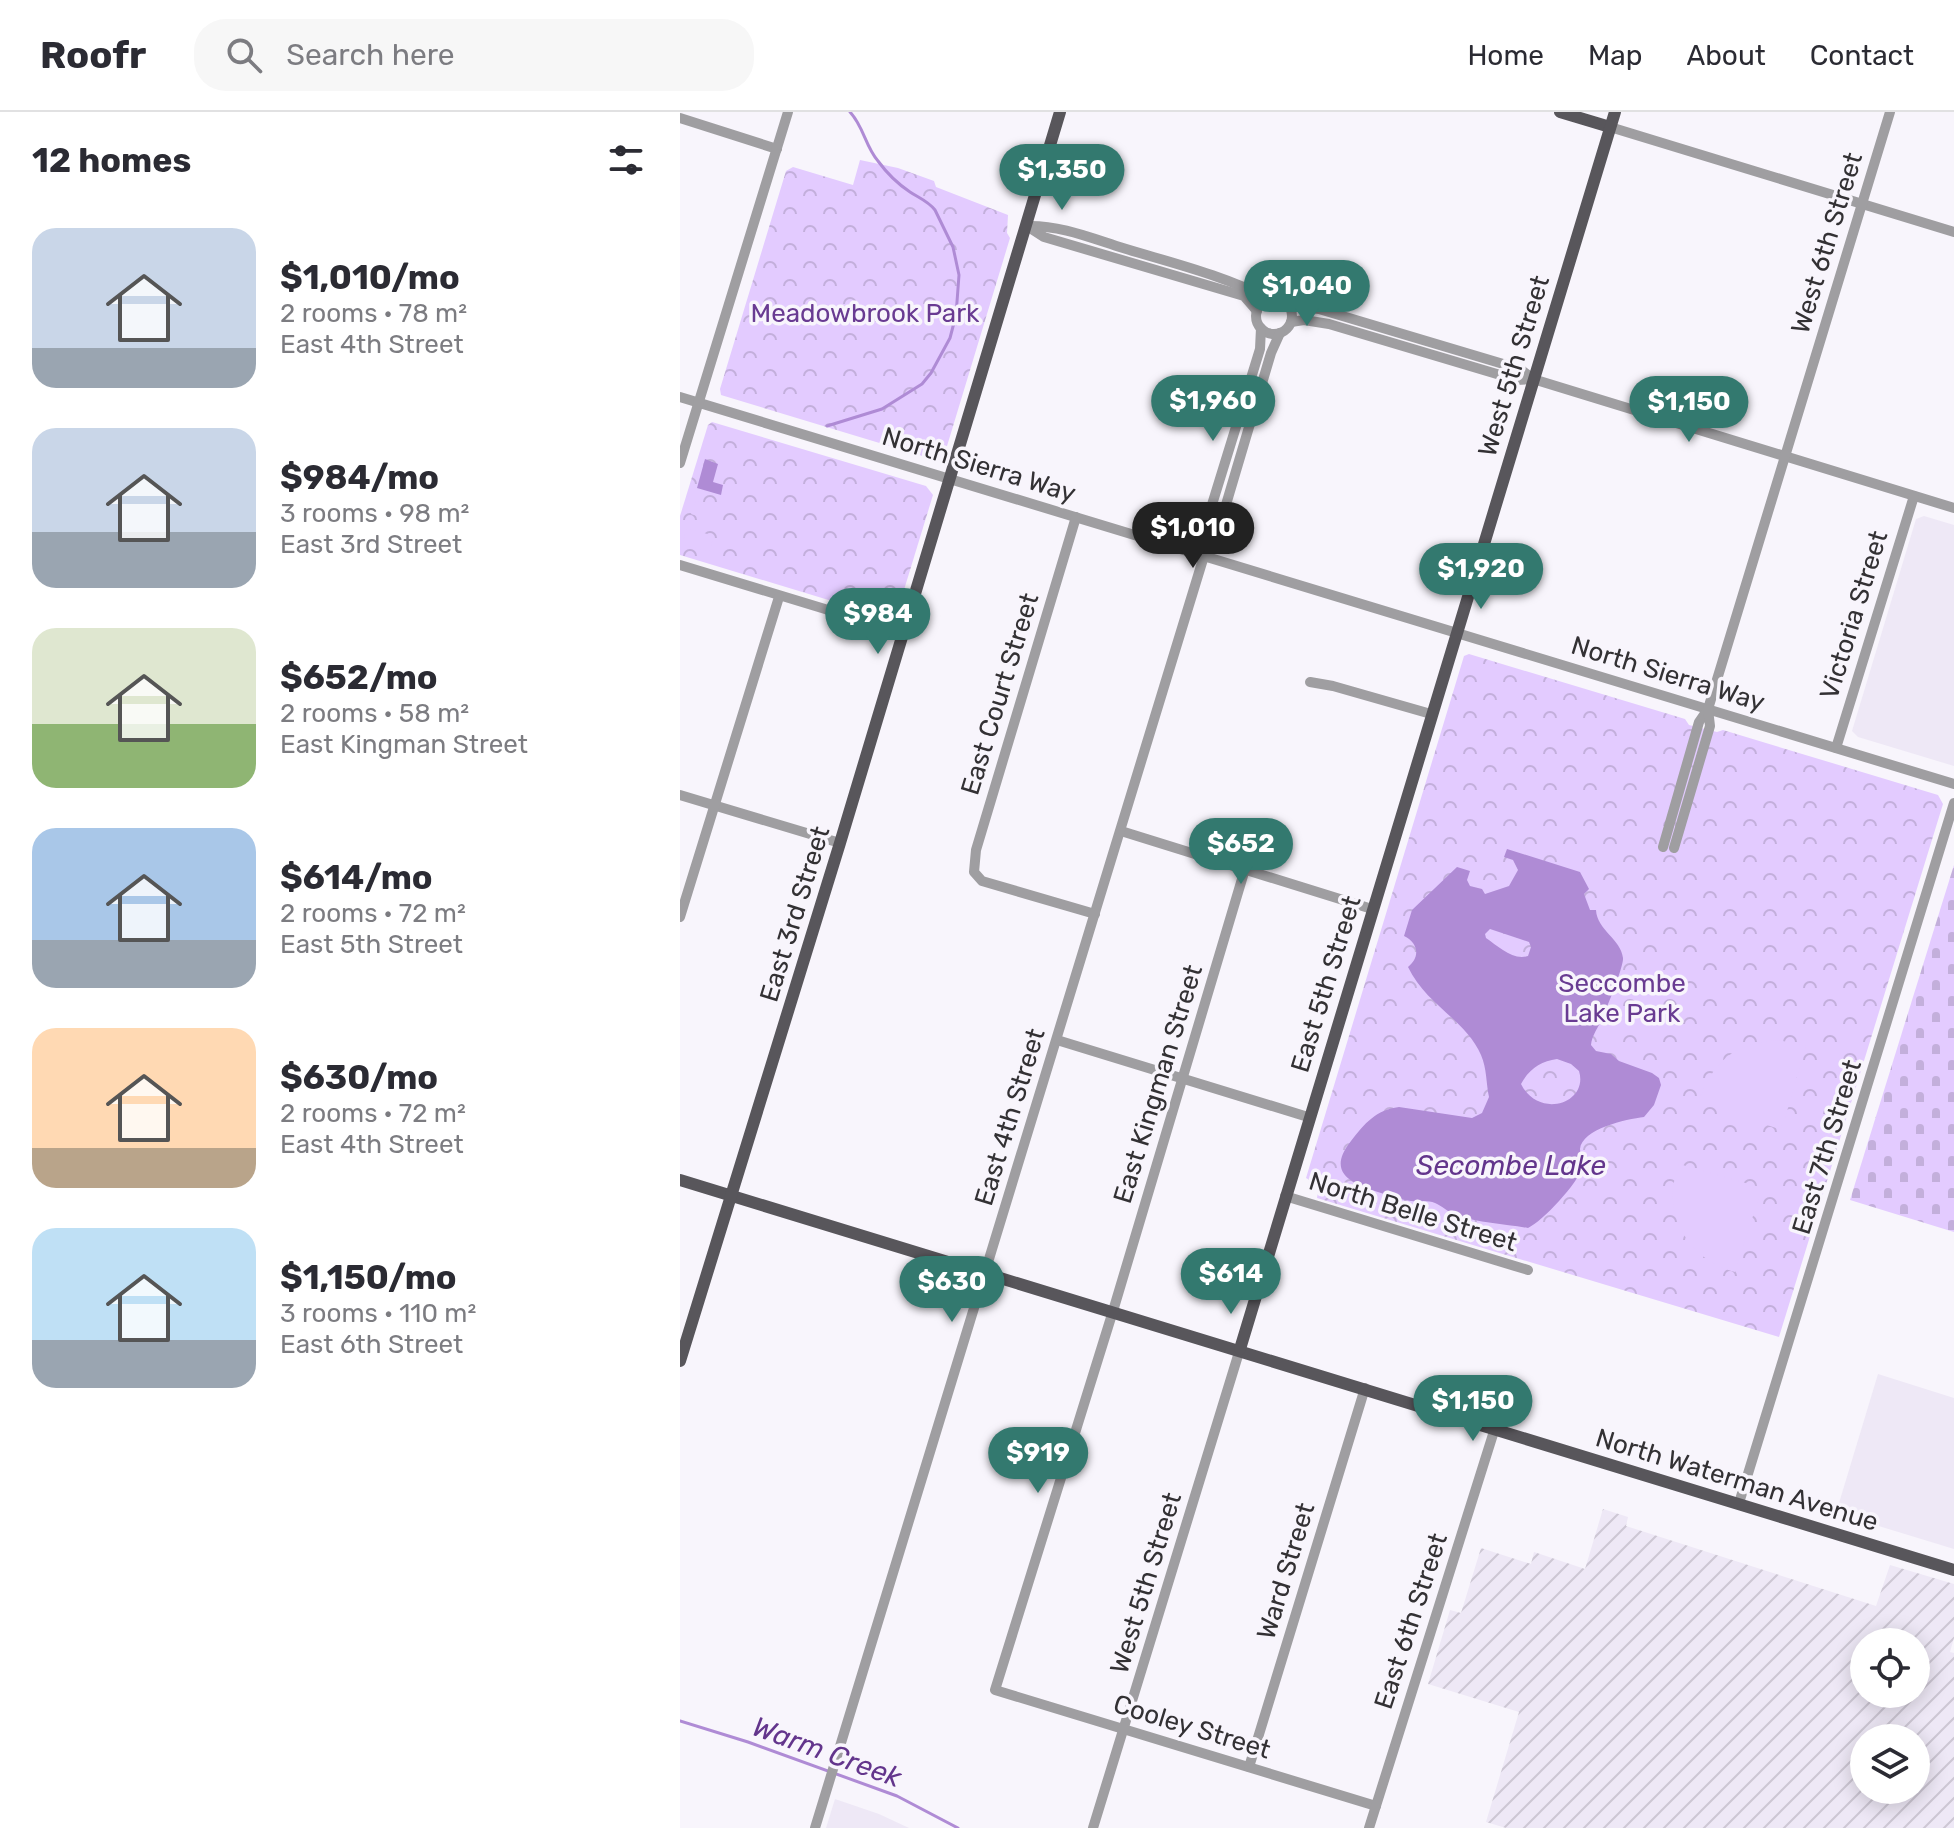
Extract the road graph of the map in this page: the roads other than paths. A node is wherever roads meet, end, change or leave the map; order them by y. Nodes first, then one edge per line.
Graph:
1 (788, 112) edge
2 (1060, 112) edge
3 (1560, 112) edge
4 (1615, 112) edge
5 (1890, 112) edge
6 (680, 118) edge
7 (1610, 127) junction
8 (777, 149) junction
9 (1861, 204) junction
10 (1027, 226) junction
11 (1954, 232) edge
12 (1269, 299) junction
13 (1289, 306) junction
14 (1257, 311) junction
15 (1291, 322) junction
16 (1261, 328) junction
17 (1280, 333) junction
18 (1533, 379) junction
19 (680, 397) edge
20 (699, 403) junction
21 (1784, 457) junction
22 (680, 463) edge
23 (950, 479) junction
24 (1914, 496) junction
25 (1954, 508) edge
26 (1076, 517) junction
27 (1204, 556) junction
28 (680, 565) edge
29 (779, 597) junction
30 (904, 633) junction
31 (1456, 633) junction
32 (1310, 682) dead end
33 (1708, 709) junction
34 (1431, 714) junction
35 (1836, 748) junction
36 (1954, 784) edge
37 (680, 795) edge
38 (1954, 803) edge
39 (716, 806) junction
40 (1121, 831) junction
41 (840, 843) junction
42 (1668, 847) dead end
43 (1245, 869) junction
44 (1372, 909) junction
45 (1095, 914) junction
46 (680, 917) edge
47 (1057, 1040) junction
48 (1182, 1078) junction
49 (1308, 1117) junction
50 (680, 1180) edge
51 (732, 1196) junction
52 (1285, 1196) junction
53 (1528, 1270) dead end
54 (986, 1272) junction
55 (1113, 1311) junction
56 (1240, 1349) junction
57 (680, 1361) edge
58 (1365, 1388) junction
59 (1495, 1428) junction
60 (1739, 1503) junction
61 (1954, 1570) edge
62 (995, 1690) joint
63 (1124, 1729) junction
64 (1249, 1767) junction
65 (1376, 1806) junction
66 (815, 1828) edge
67 (1093, 1828) edge
68 (1369, 1828) edge

1 - 8 street
2 - 10 main road, East 3rd Street
3 - 7 main road
4 - 7 main road, West 5th Street
5 - 9 street, West 6th Street
6 - 8 street
7 - 9 street
7 - 18 main road, West 5th Street
8 - 20 street
9 - 11 street
9 - 21 street, West 6th Street
10 - 12 street
10 - 14 street
10 - 23 main road, East 3rd Street
12 - 13 street
12 - 14 street
13 - 15 street
13 - 18 street
14 - 16 street
15 - 17 street
15 - 18 street
16 - 17 street
16 - 27 street
17 - 27 street
18 - 21 street
18 - 31 main road, West 5th Street
19 - 20 street, North Sierra Way
20 - 22 street
20 - 23 street, North Sierra Way
21 - 24 street
21 - 33 street, West 6th Street
23 - 26 street, North Sierra Way
23 - 30 main road, East 3rd Street
24 - 25 street
24 - 35 street, Victoria Street
26 - 27 street, North Sierra Way
26 - 45 street, East Court Street
27 - 31 street, North Sierra Way
27 - 40 street, East 4th Street
28 - 29 street
29 - 30 street
29 - 39 street
30 - 41 main road, East 3rd Street
31 - 33 street, North Sierra Way
31 - 34 main road, East 5th Street
32 - 34 street
33 - 35 street, North Sierra Way
33 - 42 street
34 - 44 main road, East 5th Street
35 - 36 street, North Sierra Way
37 - 39 street
38 - 60 street, East 7th Street
39 - 41 street
39 - 46 street
40 - 43 street
40 - 45 street, East 4th Street
41 - 51 main road, East 3rd Street
43 - 44 street
43 - 48 street, East Kingman Street
44 - 49 main road, East 5th Street
45 - 47 street, East 4th Street
47 - 48 street
47 - 54 street, East 4th Street
48 - 49 street
48 - 55 street, East Kingman Street
49 - 52 main road, East 5th Street
50 - 51 main road, North Waterman Avenue
51 - 54 main road, North Waterman Avenue
51 - 57 main road, East 3rd Street
52 - 53 street, North Belle Street
52 - 56 main road, East 5th Street
54 - 55 main road, North Waterman Avenue
54 - 66 street, East 4th Street
55 - 56 main road, North Waterman Avenue
55 - 62 street, East Kingman Street
56 - 58 main road, North Waterman Avenue
56 - 63 street, West 5th Street
58 - 59 main road, North Waterman Avenue
58 - 64 street, Ward Street
59 - 60 main road, North Waterman Avenue
59 - 65 street, East 6th Street
60 - 61 main road, North Waterman Avenue
62 - 63 street, Cooley Street
63 - 64 street, Cooley Street
63 - 67 street, West 5th Street
64 - 65 street, Cooley Street
65 - 68 street, East 6th Street

